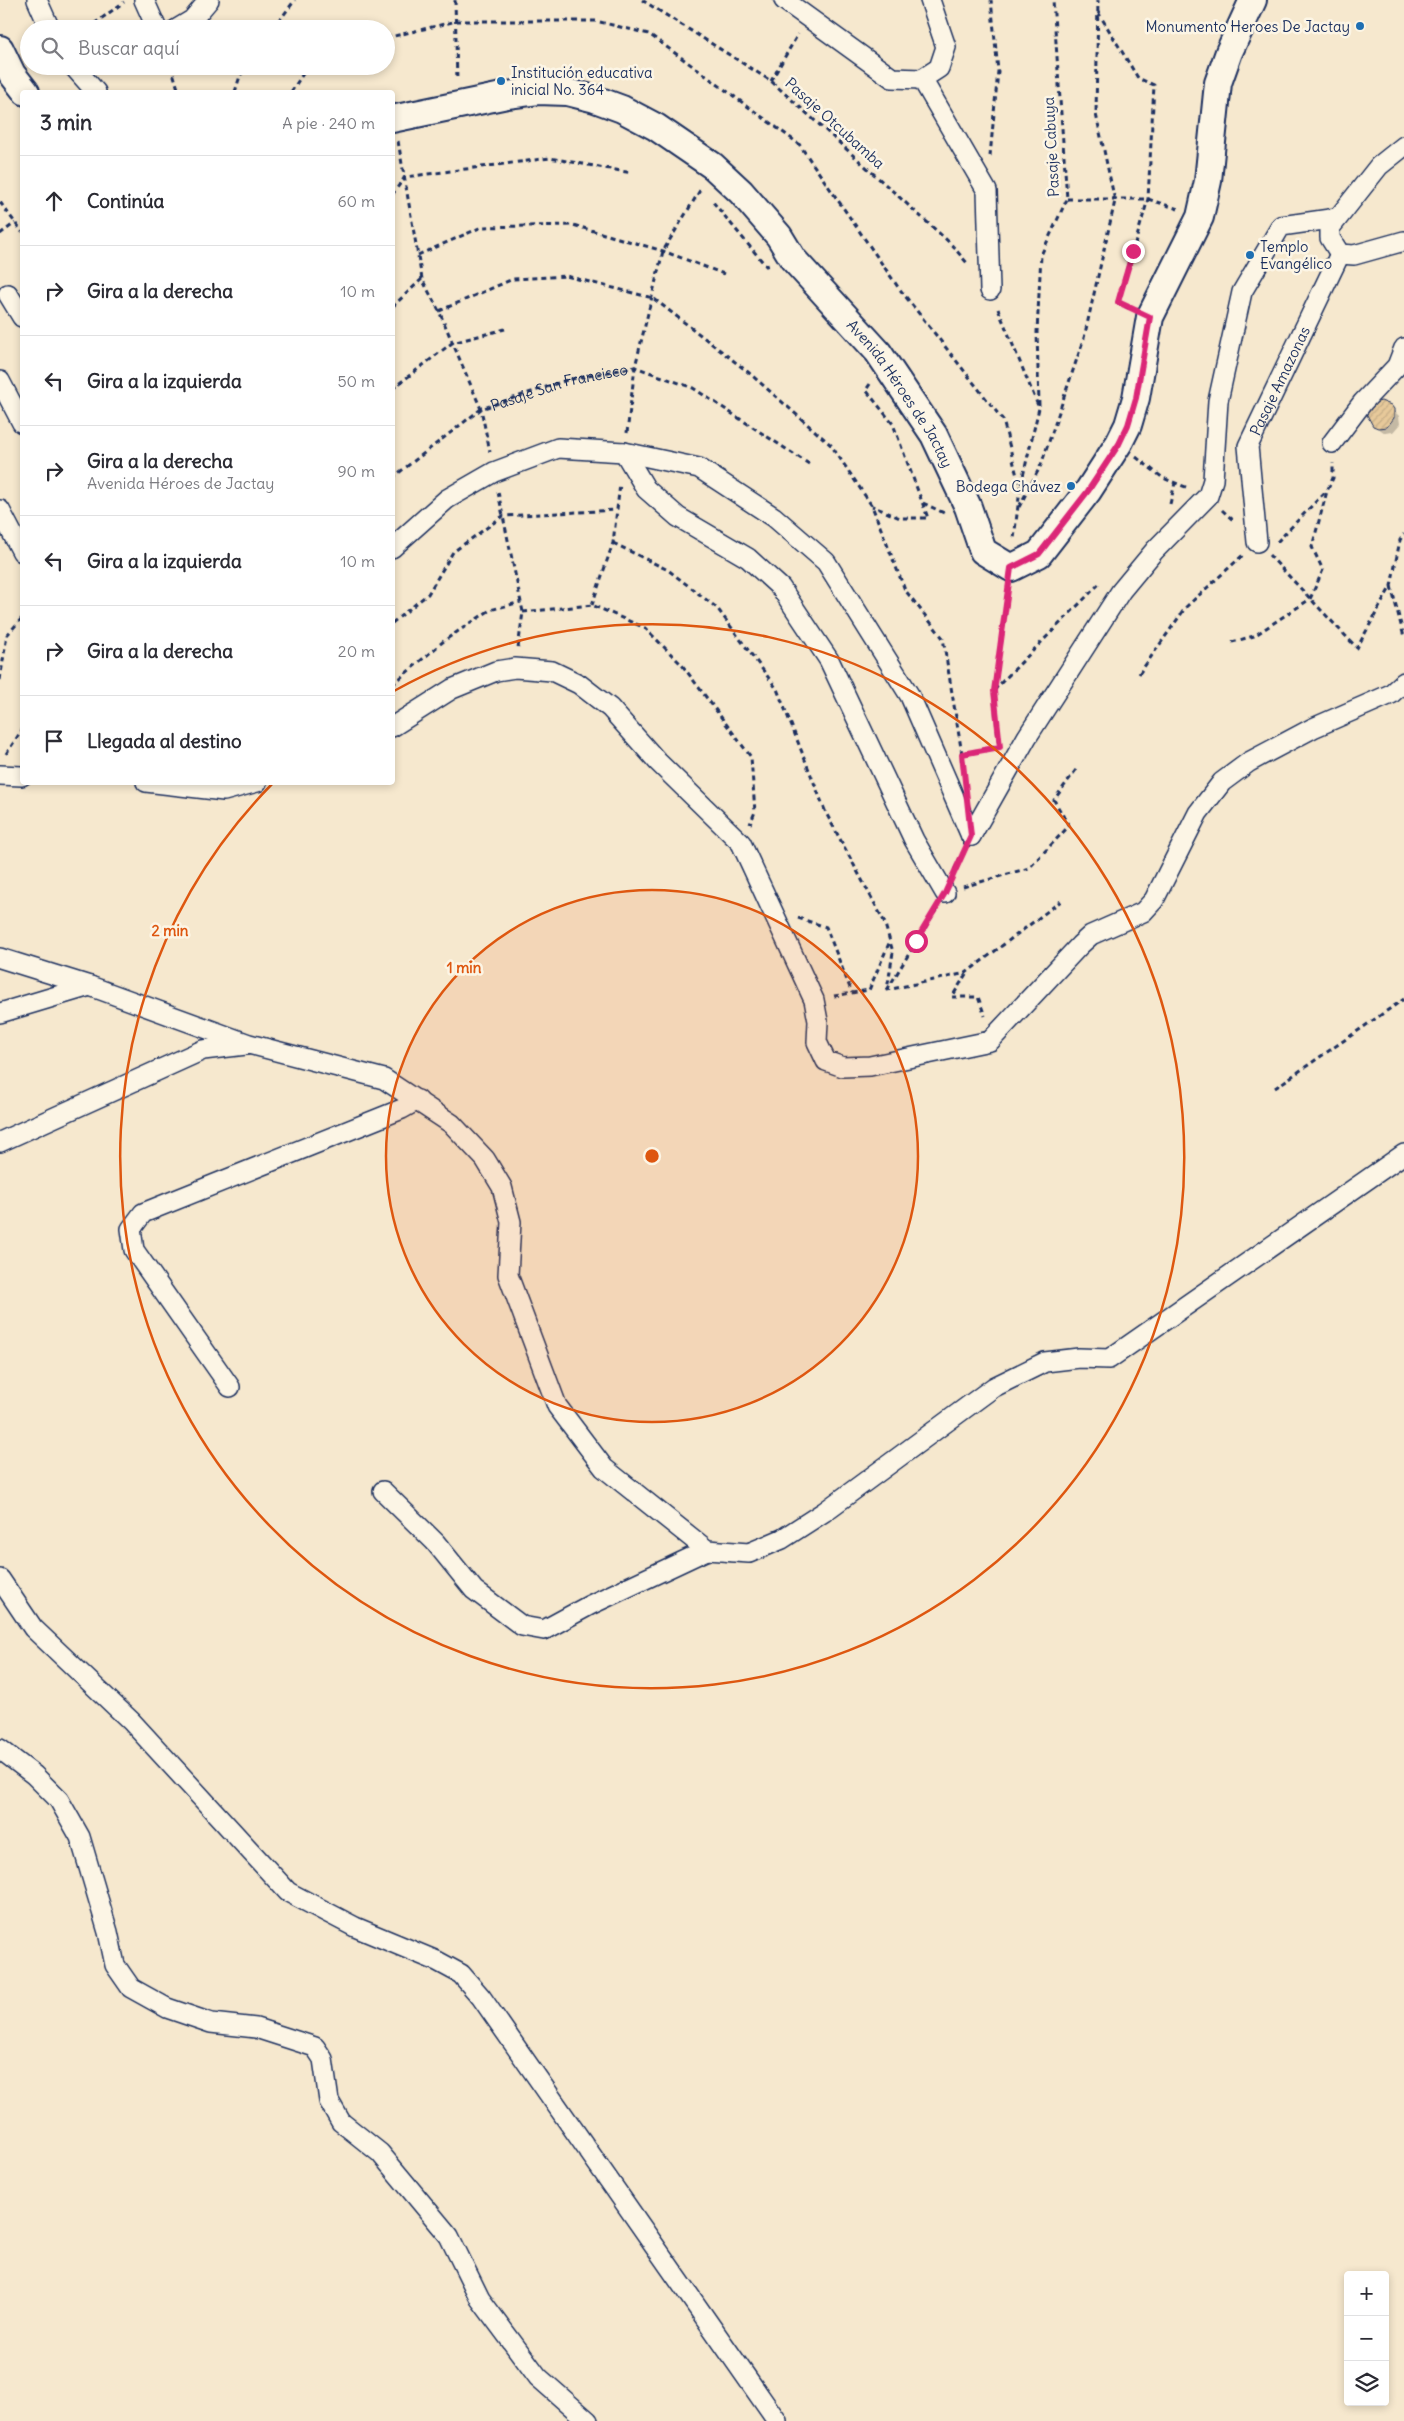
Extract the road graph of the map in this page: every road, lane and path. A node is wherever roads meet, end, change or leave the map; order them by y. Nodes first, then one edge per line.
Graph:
1 (37, 0) edge
2 (126, 0) edge
3 (144, 0) edge
4 (209, 0) edge
5 (295, 0) edge
6 (455, 0) edge
7 (642, 0) edge
8 (784, 0) edge
9 (930, 0) edge
10 (991, 0) edge
11 (1053, 0) edge
12 (1098, 0) edge
13 (1253, 0) edge
14 (1098, 12) junction
15 (808, 17) junction
16 (46, 20) edge
17 (99, 20) edge
18 (153, 20) edge
19 (192, 20) edge
20 (280, 20) edge
21 (0, 48) edge
22 (81, 75) edge
23 (174, 75) edge
24 (241, 75) edge
25 (302, 75) edge
26 (922, 79) junction
27 (771, 81) junction
28 (24, 90) edge
29 (94, 90) edge
30 (178, 90) edge
31 (236, 90) edge
32 (292, 90) edge
33 (457, 107) junction
34 (395, 119) edge
35 (395, 128) edge
36 (1404, 146) edge
37 (1404, 162) edge
38 (714, 166) junction
39 (1379, 166) junction
40 (632, 173) dead end
41 (405, 176) junction
42 (987, 190) junction
43 (395, 191) edge
44 (1067, 199) junction
45 (1148, 200) junction
46 (1115, 201) junction
47 (0, 202) edge
48 (1200, 217) junction
49 (1337, 218) junction
50 (16, 223) junction
51 (20, 229) edge
52 (0, 234) edge
53 (1404, 241) edge
54 (663, 251) junction
55 (1340, 254) junction
56 (418, 255) junction
57 (724, 274) dead end
58 (422, 279) junction
59 (990, 290) junction
60 (8, 294) dead end
61 (653, 298) junction
62 (395, 304) edge
63 (439, 311) junction
64 (20, 314) edge
65 (1150, 317) junction
66 (505, 329) dead end
67 (452, 343) junction
68 (1404, 348) edge
69 (635, 367) junction
70 (873, 379) dead end
71 (0, 382) edge
72 (395, 387) edge
73 (1039, 408) junction
74 (481, 409) junction
75 (20, 419) edge
76 (1332, 443) joint
77 (624, 452) junction
78 (812, 466) dead end
79 (494, 472) junction
80 (395, 476) edge
81 (1175, 483) dead end
82 (1327, 491) junction
83 (872, 506) junction
84 (1169, 508) dead end
85 (1018, 509) junction
86 (0, 510) edge
87 (616, 510) junction
88 (503, 516) junction
89 (1404, 534) edge
90 (613, 543) junction
91 (1265, 544) junction
92 (395, 545) edge
93 (20, 548) edge
94 (1280, 567) dead end
95 (1011, 568) junction
96 (1104, 579) dead end
97 (1391, 586) junction
98 (1310, 598) junction
99 (521, 602) junction
100 (592, 605) junction
101 (523, 612) junction
102 (20, 620) edge
103 (395, 621) edge
104 (1404, 636) edge
105 (1232, 642) dead end
106 (515, 668) junction
107 (1139, 674) dead end
108 (0, 680) edge
109 (395, 682) edge
110 (1404, 682) edge
111 (994, 691) junction
112 (395, 725) edge
113 (20, 733) edge
114 (962, 754) junction
115 (4, 757) dead end
116 (963, 763) dead end
117 (1078, 767) dead end
118 (0, 775) edge
119 (20, 776) edge
120 (172, 785) edge
121 (246, 785) edge
122 (971, 836) junction
123 (741, 842) junction
124 (945, 893) junction
125 (1061, 901) dead end
126 (773, 910) junction
127 (890, 941) junction
128 (0, 958) edge
129 (966, 973) junction
130 (90, 986) junction
131 (887, 990) junction
132 (852, 993) junction
133 (1404, 999) edge
134 (814, 1000) junction
135 (0, 1013) edge
136 (992, 1038) junction
137 (249, 1044) junction
138 (1275, 1088) dead end
139 (418, 1100) junction
140 (0, 1142) edge
141 (1404, 1154) edge
142 (230, 1387) dead end
143 (383, 1491) dead end
144 (707, 1550) junction
145 (0, 1580) edge
146 (0, 1749) edge
147 (588, 2421) edge
148 (777, 2421) edge

1 - 16 street
2 - 17 path
3 - 18 street
4 - 19 street
5 - 20 path
6 - 33 path
7 - 27 path, Pasaje Otcubamba
8 - 15 street
9 - 26 street
10 - 42 path
11 - 44 path, Pasaje Cabuya
12 - 14 path
13 - 48 street
14 - 45 path
14 - 46 path
15 - 26 street
15 - 27 path
21 - 28 street
22 - 29 street
23 - 30 path
24 - 31 path
25 - 32 path
26 - 42 street
27 - 59 path, Pasaje Otcubamba
33 - 34 street, Avenida Héroes de Jactay
33 - 38 street, Avenida Héroes de Jactay
35 - 41 path
36 - 39 street
37 - 39 street
38 - 54 path
38 - 95 street, Avenida Héroes de Jactay
39 - 49 street
40 - 41 path
41 - 43 path
41 - 56 path
42 - 59 street
44 - 46 path
44 - 73 path, Pasaje Cabuya
45 - 46 path
45 - 48 path
45 - 65 path
46 - 85 path
47 - 50 path
48 - 65 street
49 - 55 street
49 - 122 street
50 - 51 path
50 - 52 path
53 - 55 street
54 - 56 path
54 - 57 path
54 - 61 path
55 - 91 street, Pasaje Amazonas
56 - 58 path
58 - 62 path
58 - 63 path
59 - 73 path, Pasaje Otcubamba
60 - 64 street
61 - 63 path
61 - 69 path
61 - 83 path
63 - 67 path
65 - 95 street
66 - 67 path
67 - 72 path
67 - 74 path
68 - 76 street
69 - 74 path, Pasaje San Francisco
69 - 77 path
69 - 78 path, Pasaje San Francisco
70 - 83 path
71 - 75 street
73 - 85 path, Pasaje Cabuya
74 - 79 path
74 - 80 path, Pasaje San Francisco
76 - 82 path
77 - 79 street
77 - 87 path
77 - 122 street
77 - 124 street
79 - 88 path
79 - 92 street
81 - 84 path
82 - 91 path
82 - 98 path
83 - 114 path
85 - 95 path, Pasaje Cabuya
86 - 93 street
87 - 88 path
87 - 90 path
88 - 99 path
88 - 103 path
89 - 97 path
90 - 100 path
90 - 127 path
91 - 107 path
94 - 98 path
95 - 111 path, Pasaje Cabuya
96 - 111 path
97 - 98 path
97 - 104 path
98 - 105 path
99 - 101 path
99 - 109 path
100 - 101 path
100 - 123 path
101 - 106 path
102 - 108 path
106 - 112 street
106 - 123 street
110 - 136 street
111 - 114 path, Pasaje Cabuya
113 - 115 path
114 - 116 path
117 - 124 path
118 - 119 street
120 - 121 street
122 - 124 path
123 - 126 street
124 - 131 path
125 - 129 path
126 - 132 path
126 - 134 street
127 - 131 path
127 - 132 path
128 - 130 street
129 - 131 path
129 - 136 path
130 - 135 street
130 - 137 street
132 - 134 path
133 - 138 path
134 - 136 street
137 - 139 street
137 - 140 street
139 - 142 street
139 - 144 street
141 - 144 street
143 - 144 street
145 - 148 street
146 - 147 street

